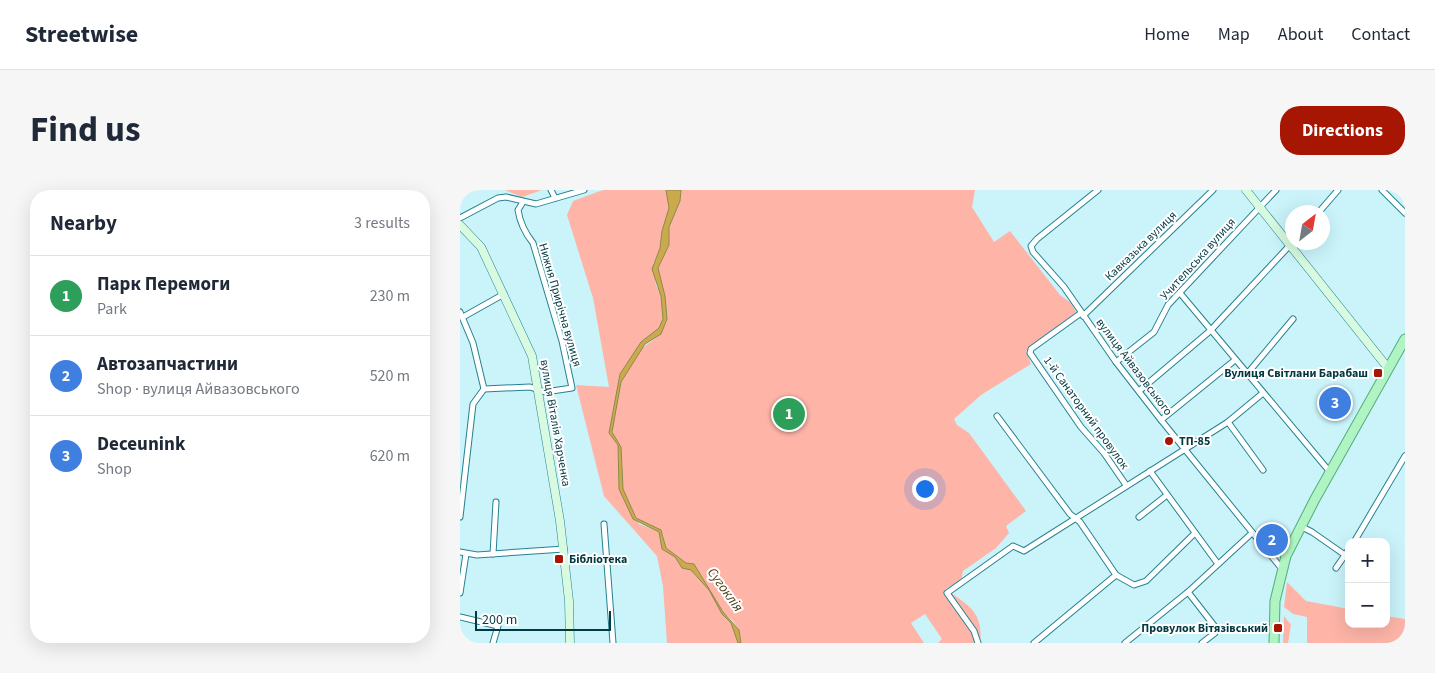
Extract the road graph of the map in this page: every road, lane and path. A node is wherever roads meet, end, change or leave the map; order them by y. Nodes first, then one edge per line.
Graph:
1 (551, 190) edge
2 (584, 190) edge
3 (1098, 190) edge
4 (1213, 190) edge
5 (1246, 190) edge
6 (1276, 190) edge
7 (1338, 190) edge
8 (1382, 190) edge
9 (555, 198) junction
10 (523, 202) junction
11 (1325, 205) edge
12 (1260, 207) junction
13 (1405, 213) edge
14 (460, 218) edge
15 (460, 225) edge
16 (1285, 237) edge
17 (1285, 250) edge
18 (1296, 250) edge
19 (1180, 293) junction
20 (504, 294) junction
21 (461, 315) edge
22 (1082, 315) junction
23 (1293, 319) dead end
24 (463, 324) junction
25 (460, 330) edge
26 (1210, 331) junction
27 (1405, 339) edge
28 (1030, 353) joint
29 (1235, 360) junction
30 (1116, 362) junction
31 (1388, 368) junction
32 (1247, 374) junction
33 (484, 389) junction
34 (539, 391) junction
35 (1139, 391) junction
36 (1264, 393) junction
37 (997, 416) dead end
38 (1161, 420) junction
39 (1228, 422) junction
40 (1185, 449) junction
41 (1405, 456) edge
42 (1264, 470) dead end
43 (1150, 471) junction
44 (1330, 472) junction
45 (1126, 485) junction
46 (1167, 495) junction
47 (496, 502) dead end
48 (460, 517) edge
49 (1139, 517) dead end
50 (1076, 518) junction
51 (604, 524) dead end
52 (1300, 526) junction
53 (1195, 533) junction
54 (1252, 533) junction
55 (1356, 538) edge
56 (564, 549) junction
57 (463, 553) edge
58 (493, 554) junction
59 (1345, 555) joint
60 (1218, 564) junction
61 (1336, 568) dead end
62 (1282, 569) junction
63 (1116, 575) junction
64 (1188, 592) junction
65 (460, 593) edge
66 (460, 617) edge
67 (493, 643) edge
68 (570, 643) edge
69 (613, 643) edge
70 (978, 643) edge
71 (1034, 643) edge
72 (1126, 643) edge
73 (1202, 643) edge
74 (1273, 643) edge

1 - 9 street
2 - 9 street
3 - 22 street, вулиця Айвазовського
4 - 22 street, Кавказька вулиця
5 - 12 street
6 - 12 street, Учительська вулиця
7 - 11 street
8 - 13 street
9 - 10 street
10 - 14 street
10 - 34 street, Нижня Прирічна вулиця
12 - 16 street
12 - 19 street, Учительська вулиця
15 - 20 street, вулиця Віталія Харченка
17 - 26 street
18 - 31 street
19 - 26 street
19 - 30 street, Учительська вулиця
20 - 21 street
20 - 34 street, вулиця Віталія Харченка
21 - 24 street
22 - 28 street, Кавказька вулиця
22 - 30 street, вулиця Айвазовського
23 - 32 street
24 - 25 street
24 - 33 street
26 - 29 street
26 - 35 street
27 - 31 main road
28 - 45 street, 1-й Санаторний провулок
29 - 32 street
29 - 38 street
30 - 35 street, вулиця Айвазовського
31 - 44 main road
32 - 36 street
33 - 34 street
33 - 48 street
34 - 56 street, вулиця Віталія Харченка
35 - 38 street, вулиця Айвазовського
36 - 39 street
36 - 44 street
37 - 50 street
38 - 40 street, вулиця Айвазовського
39 - 40 street
39 - 42 street
40 - 43 street
40 - 54 street, вулиця Айвазовського
41 - 55 street
43 - 45 street
43 - 46 street
44 - 52 main road
45 - 50 street
46 - 49 street
46 - 53 street
47 - 58 street
50 - 63 street
50 - 70 street
51 - 69 street
52 - 59 street
52 - 62 main road
53 - 60 street
53 - 63 street
54 - 60 street
54 - 62 street, вулиця Айвазовського
56 - 58 street
56 - 68 street, вулиця Віталія Харченка
57 - 58 street
57 - 65 street
59 - 61 street
60 - 64 street
62 - 74 main road
63 - 71 street
64 - 72 street
64 - 73 street
66 - 67 street

